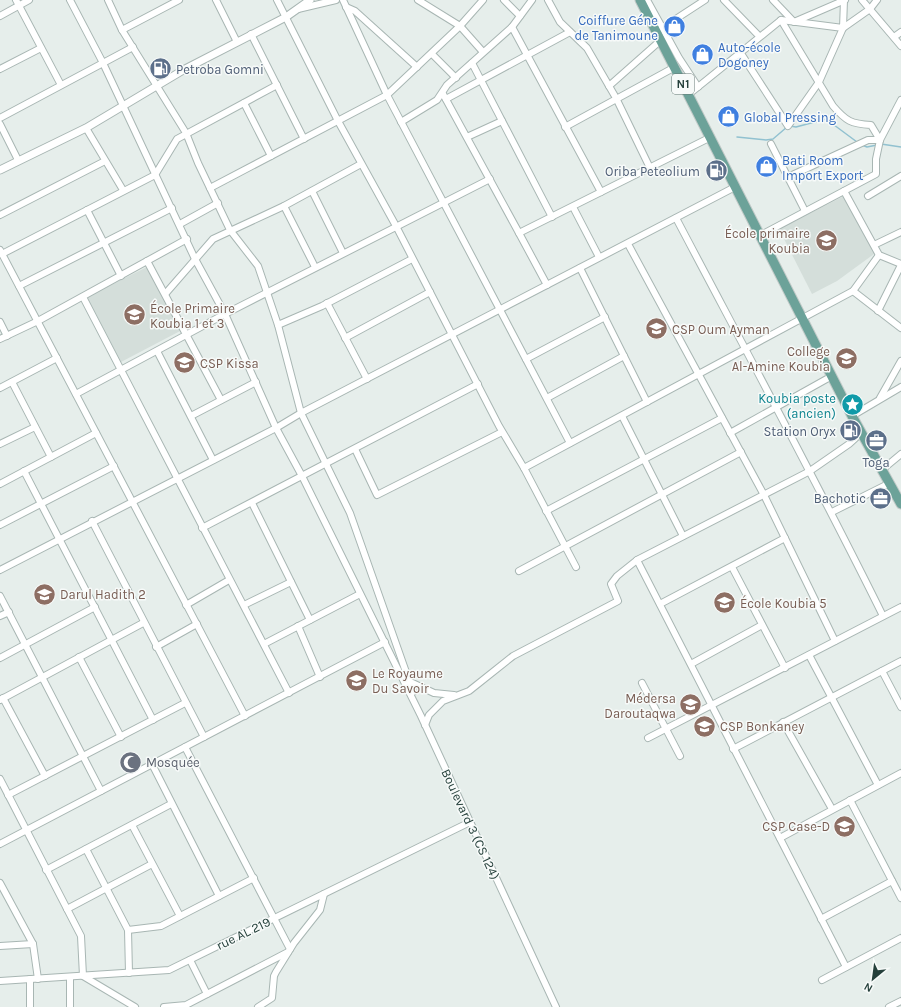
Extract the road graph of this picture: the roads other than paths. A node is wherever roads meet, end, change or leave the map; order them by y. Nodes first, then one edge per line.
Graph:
1 (29, 0) edge
2 (70, 0) edge
3 (108, 0) edge
4 (178, 0) edge
5 (216, 0) edge
6 (278, 0) edge
7 (310, 0) edge
8 (336, 0) edge
9 (343, 0) edge
10 (418, 0) edge
11 (483, 0) edge
12 (504, 0) edge
13 (532, 0) edge
14 (548, 0) edge
15 (640, 0) edge
16 (647, 0) edge
17 (705, 0) edge
18 (724, 0) edge
19 (773, 0) edge
20 (844, 0) edge
21 (862, 0) edge
22 (877, 0) edge
23 (17, 3) edge
24 (346, 7) junction
25 (870, 9) junction
26 (296, 10) junction
27 (0, 16) edge
28 (286, 16) junction
29 (520, 16) junction
30 (781, 20) junction
31 (794, 22) junction
32 (460, 26) junction
33 (512, 27) junction
34 (662, 28) junction
35 (843, 28) junction
36 (122, 30) junction
37 (570, 32) junction
38 (901, 32) edge
39 (251, 34) junction
40 (759, 36) junction
41 (894, 37) junction
42 (661, 40) junction
43 (237, 42) junction
44 (901, 46) edge
45 (41, 48) junction
46 (133, 48) junction
47 (483, 52) junction
48 (740, 52) junction
49 (432, 54) junction
50 (527, 55) junction
51 (103, 63) junction
52 (472, 63) junction
53 (417, 67) junction
54 (675, 67) junction
55 (0, 69) edge
56 (456, 78) junction
57 (481, 80) junction
58 (819, 82) junction
59 (157, 84) junction
60 (61, 85) junction
61 (277, 85) junction
62 (609, 86) junction
63 (698, 87) junction
64 (688, 94) junction
65 (387, 95) junction
66 (444, 96) junction
67 (616, 98) junction
68 (901, 100) edge
69 (244, 103) junction
70 (123, 105) junction
71 (0, 118) edge
72 (502, 120) junction
73 (338, 121) junction
74 (401, 122) junction
75 (0, 124) edge
76 (565, 127) junction
77 (86, 128) junction
78 (186, 133) junction
79 (467, 137) junction
80 (711, 137) junction
81 (304, 139) junction
82 (880, 140) junction
83 (771, 144) dead end
84 (272, 156) junction
85 (18, 160) junction
86 (105, 160) junction
87 (361, 164) junction
88 (650, 168) junction
89 (0, 170) edge
90 (155, 175) junction
91 (901, 176) edge
92 (788, 177) junction
93 (490, 179) junction
94 (735, 187) junction
95 (210, 188) junction
96 (123, 190) junction
97 (312, 191) junction
98 (844, 191) junction
99 (601, 192) junction
100 (868, 196) dead end
101 (444, 202) junction
102 (218, 203) junction
103 (284, 206) junction
104 (573, 207) junction
105 (172, 208) junction
106 (87, 210) junction
107 (805, 211) junction
108 (0, 215) edge
109 (552, 216) junction
110 (676, 218) junction
111 (180, 224) junction
112 (396, 226) junction
113 (230, 230) junction
114 (519, 233) junction
115 (900, 234) edge
116 (759, 236) junction
117 (188, 239) junction
118 (105, 242) junction
119 (628, 244) junction
120 (874, 245) junction
121 (1, 252) edge
122 (343, 253) junction
123 (879, 254) junction
124 (599, 257) junction
125 (195, 259) junction
126 (412, 259) junction
127 (148, 261) junction
128 (901, 264) edge
129 (315, 267) junction
130 (580, 268) junction
131 (121, 276) junction
132 (547, 285) junction
133 (19, 286) junction
134 (853, 291) junction
135 (430, 292) junction
136 (166, 293) junction
137 (267, 293) junction
138 (82, 297) junction
139 (327, 303) junction
140 (500, 309) junction
141 (878, 311) junction
142 (225, 314) junction
143 (604, 317) junction
144 (803, 319) junction
145 (38, 321) junction
146 (0, 322) edge
147 (278, 326) junction
148 (901, 328) edge
149 (187, 334) junction
150 (452, 334) junction
151 (7, 336) junction
152 (345, 338) junction
153 (0, 339) edge
154 (745, 350) junction
155 (157, 351) junction
156 (624, 356) junction
157 (57, 358) junction
158 (526, 359) junction
159 (901, 361) edge
160 (119, 370) junction
161 (698, 375) junction
162 (832, 376) junction
163 (366, 379) junction
164 (12, 382) junction
165 (256, 382) junction
166 (478, 384) junction
167 (901, 387) edge
168 (0, 388) edge
169 (76, 394) junction
170 (547, 398) junction
171 (221, 400) junction
172 (879, 400) junction
173 (647, 402) junction
174 (775, 407) junction
175 (301, 413) junction
176 (191, 416) junction
177 (622, 416) junction
178 (852, 416) junction
179 (722, 418) junction
180 (35, 426) junction
181 (276, 428) junction
182 (502, 432) junction
183 (96, 433) junction
184 (730, 433) junction
185 (861, 433) junction
186 (570, 443) junction
187 (0, 444) edge
188 (355, 449) junction
189 (740, 452) junction
190 (901, 454) edge
191 (51, 457) junction
192 (645, 459) junction
193 (213, 460) junction
194 (326, 464) junction
195 (114, 466) junction
196 (524, 468) junction
197 (883, 469) junction
198 (24, 471) junction
199 (810, 471) junction
200 (302, 476) junction
201 (176, 478) junction
202 (890, 483) junction
203 (0, 484) edge
204 (662, 494) junction
205 (764, 495) junction
206 (132, 501) junction
207 (41, 503) junction
208 (252, 503) junction
209 (901, 504) edge
210 (546, 511) junction
211 (832, 512) junction
212 (92, 522) junction
213 (0, 525) edge
214 (202, 528) junction
215 (682, 536) junction
216 (785, 538) junction
217 (59, 539) junction
218 (565, 546) junction
219 (637, 560) junction
220 (732, 567) junction
221 (576, 568) dead end
222 (0, 570) edge
223 (519, 571) dead end
224 (229, 580) junction
225 (291, 582) junction
226 (360, 594) junction
227 (0, 596) edge
228 (186, 604) junction
229 (660, 604) junction
230 (244, 606) junction
231 (95, 607) junction
232 (901, 607) edge
233 (9, 612) junction
234 (0, 616) edge
235 (883, 616) junction
236 (310, 620) junction
237 (143, 623) junction
238 (197, 624) junction
239 (762, 625) junction
240 (298, 626) junction
241 (112, 640) junction
242 (835, 641) junction
243 (385, 642) junction
244 (264, 644) junction
245 (26, 645) junction
246 (156, 647) junction
247 (809, 655) junction
248 (79, 657) junction
249 (0, 658) edge
250 (901, 661) edge
251 (691, 664) junction
252 (785, 668) junction
253 (882, 671) junction
254 (42, 677) junction
255 (320, 677) junction
256 (402, 678) junction
257 (410, 682) junction
258 (642, 683) dead end
259 (289, 693) junction
260 (457, 695) junction
261 (832, 697) junction
262 (2, 699) edge
263 (185, 703) junction
264 (711, 705) junction
265 (901, 707) edge
266 (245, 716) junction
267 (421, 716) junction
268 (153, 720) junction
269 (783, 722) junction
270 (425, 725) junction
271 (666, 729) junction
272 (121, 737) junction
273 (204, 737) junction
274 (648, 738) dead end
275 (185, 747) junction
276 (733, 749) junction
277 (84, 756) junction
278 (680, 756) dead end
279 (152, 764) junction
280 (901, 773) edge
281 (45, 776) junction
282 (0, 779) edge
283 (878, 785) junction
284 (101, 791) junction
285 (8, 795) junction
286 (850, 800) junction
287 (171, 804) junction
288 (832, 809) junction
289 (470, 822) junction
290 (132, 826) junction
291 (25, 830) junction
292 (780, 838) junction
293 (0, 844) edge
294 (86, 849) junction
295 (152, 864) junction
296 (46, 870) junction
297 (254, 878) junction
298 (892, 881) junction
299 (0, 882) edge
300 (107, 889) junction
301 (2, 893) edge
302 (324, 894) junction
303 (219, 896) junction
304 (901, 898) edge
305 (67, 908) junction
306 (180, 916) junction
307 (274, 918) junction
308 (821, 919) junction
309 (128, 930) junction
310 (901, 938) edge
311 (33, 944) junction
312 (0, 946) edge
313 (289, 950) junction
314 (190, 960) junction
315 (846, 967) junction
316 (129, 973) junction
317 (83, 976) junction
318 (70, 977) junction
319 (30, 979) junction
320 (38, 979) junction
321 (822, 980) dead end
322 (0, 981) edge
323 (207, 994) junction
324 (901, 1001) edge
325 (30, 1007) edge
326 (70, 1007) edge
327 (135, 1007) edge
328 (164, 1007) edge
329 (258, 1007) edge
330 (556, 1007) edge
331 (889, 1007) edge

1 - 23 street
2 - 51 street, Boulevard 3 (CS 124)
3 - 36 street
4 - 36 street
5 - 43 street
6 - 28 street
7 - 26 street
8 - 26 street
9 - 24 street
10 - 32 street
11 - 32 street
12 - 29 street
13 - 29 street
14 - 37 street
15 - 42 main road, N1
16 - 34 street
17 - 34 street
18 - 40 street
19 - 31 street
20 - 31 street
20 - 35 street
21 - 25 street
22 - 25 street
23 - 27 street
23 - 45 street
24 - 53 street
24 - 65 street
25 - 35 street
25 - 41 street
26 - 28 street
28 - 39 street
28 - 73 street
29 - 33 street
30 - 31 street
30 - 40 street
30 - 58 street
31 - 35 street
32 - 47 street
32 - 49 street
33 - 47 street
33 - 50 street
34 - 63 street
35 - 58 street
36 - 46 street
37 - 50 street
37 - 62 street
38 - 41 street
39 - 43 street
39 - 61 street
40 - 48 street
41 - 44 street
42 - 54 main road, N1
42 - 62 street
43 - 59 street
45 - 55 street
45 - 60 street
46 - 51 street
46 - 59 street
47 - 52 street
48 - 58 street
48 - 63 street
49 - 53 street
49 - 56 street
50 - 57 street
50 - 76 street
51 - 60 street
51 - 70 street, Boulevard 3 (CS 124)
52 - 56 street
52 - 57 street
53 - 65 street
54 - 64 main road, N1
54 - 67 street
56 - 66 street
57 - 66 street
57 - 72 street
58 - 82 street
59 - 70 street
59 - 78 street
60 - 71 street
61 - 69 street
61 - 81 street
62 - 67 street
63 - 64 street
64 - 80 main road, N1
65 - 73 street
65 - 74 street
66 - 74 street
66 - 79 street
67 - 76 street
67 - 88 street
68 - 82 street
69 - 78 street
69 - 84 street
70 - 77 street
70 - 90 street, Boulevard 3 (CS 124)
72 - 79 street
72 - 109 street
73 - 81 street
73 - 87 street
74 - 101 street
75 - 85 street
76 - 99 street
77 - 85 street
77 - 86 street
78 - 90 street
78 - 95 street
79 - 93 street
80 - 88 street
80 - 94 main road, N1
81 - 84 street
82 - 92 street
82 - 98 street
83 - 92 street
84 - 95 street
85 - 89 street
86 - 96 street
86 - 108 street
87 - 97 street
87 - 112 street
88 - 99 street
90 - 96 street
90 - 105 street, Boulevard 3 (CS 124)
91 - 100 street
92 - 107 street
93 - 101 street
93 - 114 street
94 - 110 street
94 - 116 main road, N1
95 - 102 street
96 - 106 street
97 - 103 street
97 - 122 street
98 - 107 street
98 - 120 street
99 - 104 street
101 - 112 street
101 - 140 street
102 - 111 street
102 - 113 street
103 - 113 street
103 - 129 street
104 - 109 street
104 - 124 street
105 - 111 street, Boulevard 3 (CS 124)
105 - 118 street
106 - 118 street
106 - 121 street
107 - 116 street
109 - 114 street
110 - 119 street
110 - 154 street
111 - 117 street, Boulevard 3 (CS 124)
112 - 122 street
112 - 126 street
113 - 125 street
113 - 137 street
114 - 132 street
115 - 120 street
116 - 144 main road, N1
117 - 125 street, Boulevard 3 (CS 124)
117 - 127 street
118 - 131 street
118 - 133 street
119 - 124 street
119 - 161 street
120 - 123 street
121 - 133 street
122 - 129 street
123 - 128 street
123 - 134 street
124 - 130 street
125 - 136 street
125 - 142 street, Boulevard 3 (CS 124)
126 - 135 street
126 - 139 street
127 - 131 street
127 - 136 street
128 - 141 street
129 - 137 street
130 - 132 street
130 - 143 street
131 - 138 street
132 - 140 street
133 - 145 street
134 - 141 street
134 - 144 street
135 - 150 street
135 - 152 street
136 - 149 street
137 - 142 street
137 - 147 street
138 - 145 street
138 - 160 street
139 - 147 street
139 - 152 street
140 - 150 street
140 - 158 street
141 - 148 street
142 - 149 street
142 - 165 street, Boulevard 3 (CS 124)
143 - 156 street
143 - 158 street
144 - 154 street
144 - 162 main road, N1
145 - 151 street
145 - 157 street
146 - 151 street
147 - 175 street
149 - 155 street
149 - 171 street
150 - 163 street
150 - 166 street
151 - 153 street
152 - 163 street
154 - 161 street
154 - 174 street
155 - 160 street
155 - 176 street
156 - 170 street
156 - 173 street
157 - 164 street
157 - 169 street
158 - 170 street
159 - 172 street
160 - 169 street
160 - 201 street
161 - 173 street
161 - 179 street
162 - 174 street
162 - 178 main road, N1
163 - 175 street
164 - 168 street
164 - 180 street
165 - 171 street
165 - 181 street, Boulevard 3 (CS 124)
166 - 182 street
166 - 188 street
167 - 172 street
169 - 183 street
170 - 186 street
171 - 176 street
172 - 178 street
173 - 177 street
174 - 184 street
174 - 199 street
175 - 181 street
175 - 194 street
176 - 193 street
177 - 186 street
177 - 192 street
178 - 185 main road, N1
179 - 184 street
179 - 192 street
180 - 187 street
180 - 191 street
181 - 193 street
181 - 200 street, Boulevard 3 (CS 124)
182 - 188 street
182 - 196 street
183 - 191 street
183 - 195 street
184 - 189 street
185 - 197 main road, N1
185 - 199 street
186 - 196 street
188 - 194 street
189 - 204 street
189 - 205 street
190 - 197 street
191 - 198 street
192 - 204 street
192 - 210 street
193 - 201 street
194 - 200 street
194 - 257 street
195 - 206 street
195 - 207 street
196 - 210 street
197 - 202 main road, N1
198 - 203 street
198 - 207 street
199 - 205 street
199 - 211 street
200 - 208 street
200 - 226 street, Boulevard 3 (CS 124)
201 - 206 street
201 - 214 street
202 - 209 main road, N1
202 - 211 street
204 - 215 street
204 - 218 street
205 - 215 street
205 - 216 street
206 - 212 street
206 - 228 street
207 - 213 street
207 - 217 street
208 - 214 street
208 - 225 street
210 - 218 street
211 - 235 street
212 - 217 street
212 - 237 street
214 - 224 street
215 - 219 street
216 - 220 street
216 - 242 street
217 - 222 street
217 - 231 street
218 - 221 street
218 - 223 street
219 - 229 street
219 - 260 street
220 - 229 street
220 - 239 street
224 - 228 street
224 - 230 street
225 - 230 street
225 - 236 street
226 - 236 street
226 - 243 street, Boulevard 3 (CS 124)
227 - 233 street
228 - 238 street
229 - 251 street
230 - 244 street
231 - 241 street
231 - 245 street
232 - 235 street
233 - 234 street
233 - 245 street
235 - 242 street
236 - 240 street
237 - 241 street
237 - 246 street
238 - 246 street
238 - 266 street
239 - 251 street
239 - 252 street
240 - 244 street
240 - 255 street
241 - 248 street
241 - 268 street
242 - 247 street
243 - 255 street
243 - 256 street, Boulevard 3 (CS 124)
244 - 259 street
245 - 249 street
245 - 254 street
246 - 263 street
247 - 252 street
247 - 261 street
248 - 254 street
248 - 272 street
250 - 253 street
251 - 264 street
252 - 264 street
253 - 261 street
253 - 265 street
254 - 262 street
254 - 277 street
255 - 259 street
256 - 257 street
256 - 267 street, Boulevard 3 (CS 124)
257 - 260 street
257 - 267 street
258 - 271 street
259 - 266 street
260 - 270 street
261 - 269 street
261 - 283 street
262 - 281 street
263 - 268 street
263 - 273 street
264 - 271 street
264 - 276 street
266 - 273 street
267 - 270 street, Boulevard 3 (CS 124)
268 - 272 street
269 - 276 street
269 - 288 street
270 - 289 street, Boulevard 3 (CS 124)
271 - 274 street
271 - 278 street
272 - 277 street
273 - 275 street
275 - 279 street
275 - 297 street
276 - 292 street
277 - 281 street
277 - 284 street
279 - 284 street
279 - 287 street
280 - 283 street
281 - 285 street
282 - 285 street
283 - 286 street
284 - 291 street
285 - 291 street
286 - 288 street
286 - 298 street
287 - 290 street
287 - 303 street
288 - 292 street
289 - 302 street, rue AL 219
289 - 330 street, Boulevard 3 (CS 124)
290 - 294 street
290 - 295 street
291 - 293 street
291 - 296 street
292 - 308 street
294 - 296 street
294 - 300 street
295 - 300 street
295 - 306 street
296 - 305 street
297 - 303 street
297 - 307 street
298 - 304 street
298 - 308 street
299 - 301 street
300 - 305 street
300 - 309 street
301 - 311 street
302 - 307 street, rue AL 219
302 - 313 street
303 - 306 street
305 - 317 street
306 - 309 street
307 - 313 street
307 - 314 street, rue AL 219
308 - 315 street
309 - 316 street
310 - 315 street
311 - 312 street
311 - 320 street
313 - 323 street
313 - 329 street
314 - 316 street, rue AL 219
314 - 323 street
315 - 321 street
316 - 317 street, rue AL 219
317 - 318 street, rue AL 219
317 - 327 street
318 - 320 street, rue AL 219
318 - 326 street
319 - 320 street, rue AL 219
319 - 322 street, rue AL 219
319 - 325 street
323 - 328 street
324 - 331 street

